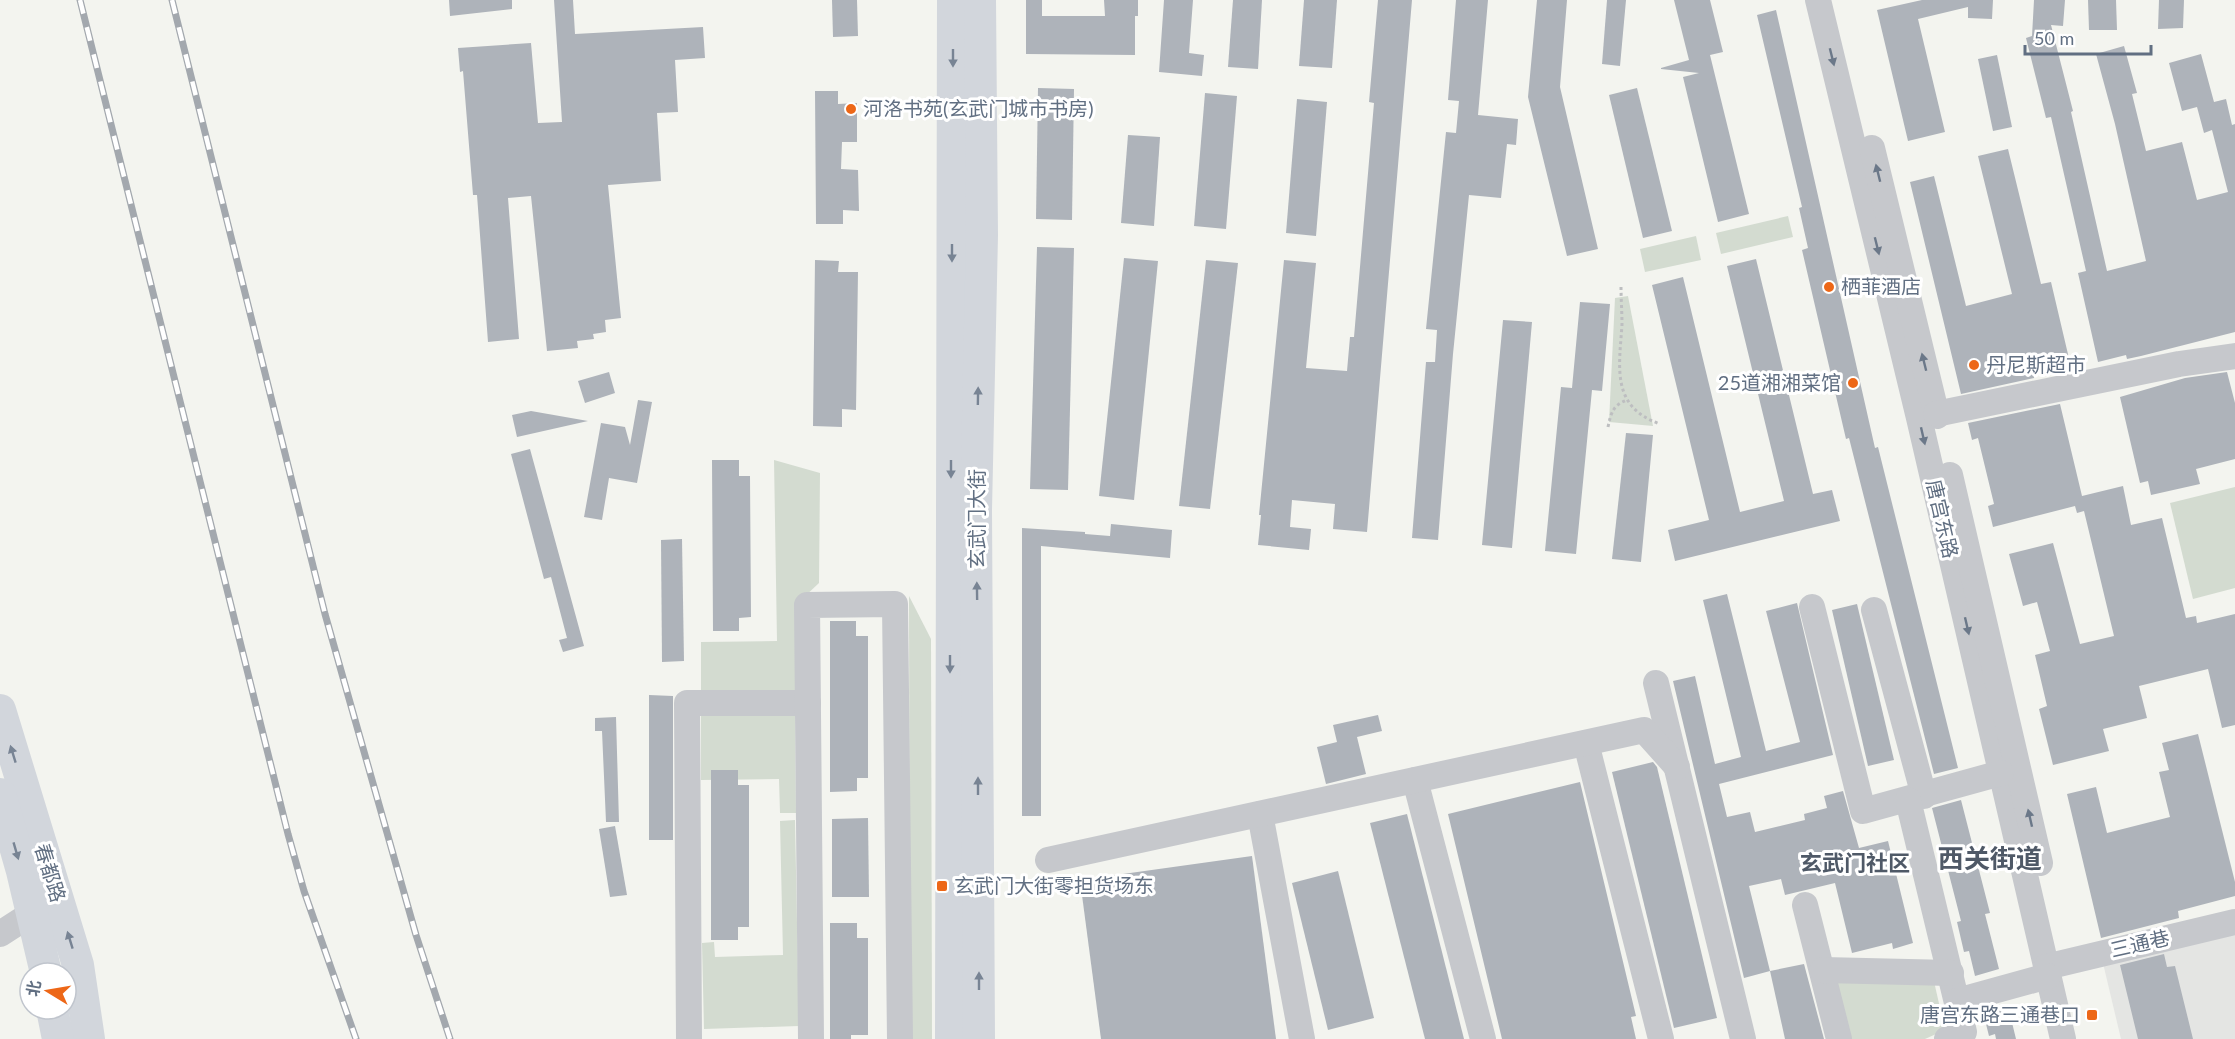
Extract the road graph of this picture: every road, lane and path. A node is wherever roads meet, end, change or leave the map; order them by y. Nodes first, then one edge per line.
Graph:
1 (953, 0) edge
2 (980, 0) edge
3 (1818, 0) edge
4 (1836, 0) edge
5 (1621, 287) dead end
6 (2235, 356) edge
7 (1627, 400) junction
8 (1936, 414) junction
9 (1660, 424) dead end
10 (1608, 427) dead end
11 (1812, 607) dead end
12 (1874, 610) dead end
13 (1656, 683) dead end
14 (808, 703) junction
15 (0, 710) edge
16 (1586, 743) junction
17 (1677, 767) junction
18 (2001, 773) junction
19 (1415, 780) junction
20 (0, 794) edge
21 (1916, 798) junction
22 (1260, 814) junction
23 (1048, 860) dead end
24 (1806, 905) dead end
25 (45, 906) junction
26 (2235, 922) edge
27 (0, 934) edge
28 (46, 961) edge
29 (2052, 968) junction
30 (1823, 970) junction
31 (1951, 973) junction
32 (1957, 1001) junction
33 (54, 1021) edge
34 (58, 1039) edge
35 (89, 1039) edge
36 (689, 1039) edge
37 (790, 1039) edge
38 (811, 1039) edge
39 (900, 1039) edge
40 (951, 1039) edge
41 (979, 1039) edge
42 (1302, 1039) edge
43 (1483, 1039) edge
44 (1661, 1039) edge
45 (1743, 1039) edge
46 (1839, 1039) edge
47 (1947, 1039) edge
48 (2063, 1039) edge
49 (2081, 1039) edge

1 -> 40 main road, 玄武门大街
41 -> 2 main road, 玄武门大街
3 -> 18 street, 唐宫东路
8 -> 4 street, 唐宫东路
5 - 7 path
6 - 8 street
7 - 9 path
7 - 10 path
29 -> 8 street, 唐宫东路
11 - 21 street
12 - 21 street
13 - 17 street
14 - 36 street
14 - 38 street
14 - 39 street
25 -> 15 main road, 春都路
16 - 17 street
16 - 19 street
16 - 44 street
17 - 45 street
18 - 21 street
18 - 29 street, 唐宫东路
19 - 22 street
19 - 43 street
20 -> 25 main road, 春都路
21 - 31 street
22 - 23 street
22 - 42 street
24 - 30 street
25 - 27 street
25 - 28 main road, 春都路
35 -> 25 main road, 春都路
26 - 29 street, 三通巷
29 - 32 street, 三通巷
29 - 48 street, 唐宫东路
29 - 49 street, 唐宫东路
30 - 31 street
30 - 46 street
31 - 32 street
32 - 47 street
33 - 34 main road
37 - 38 street

